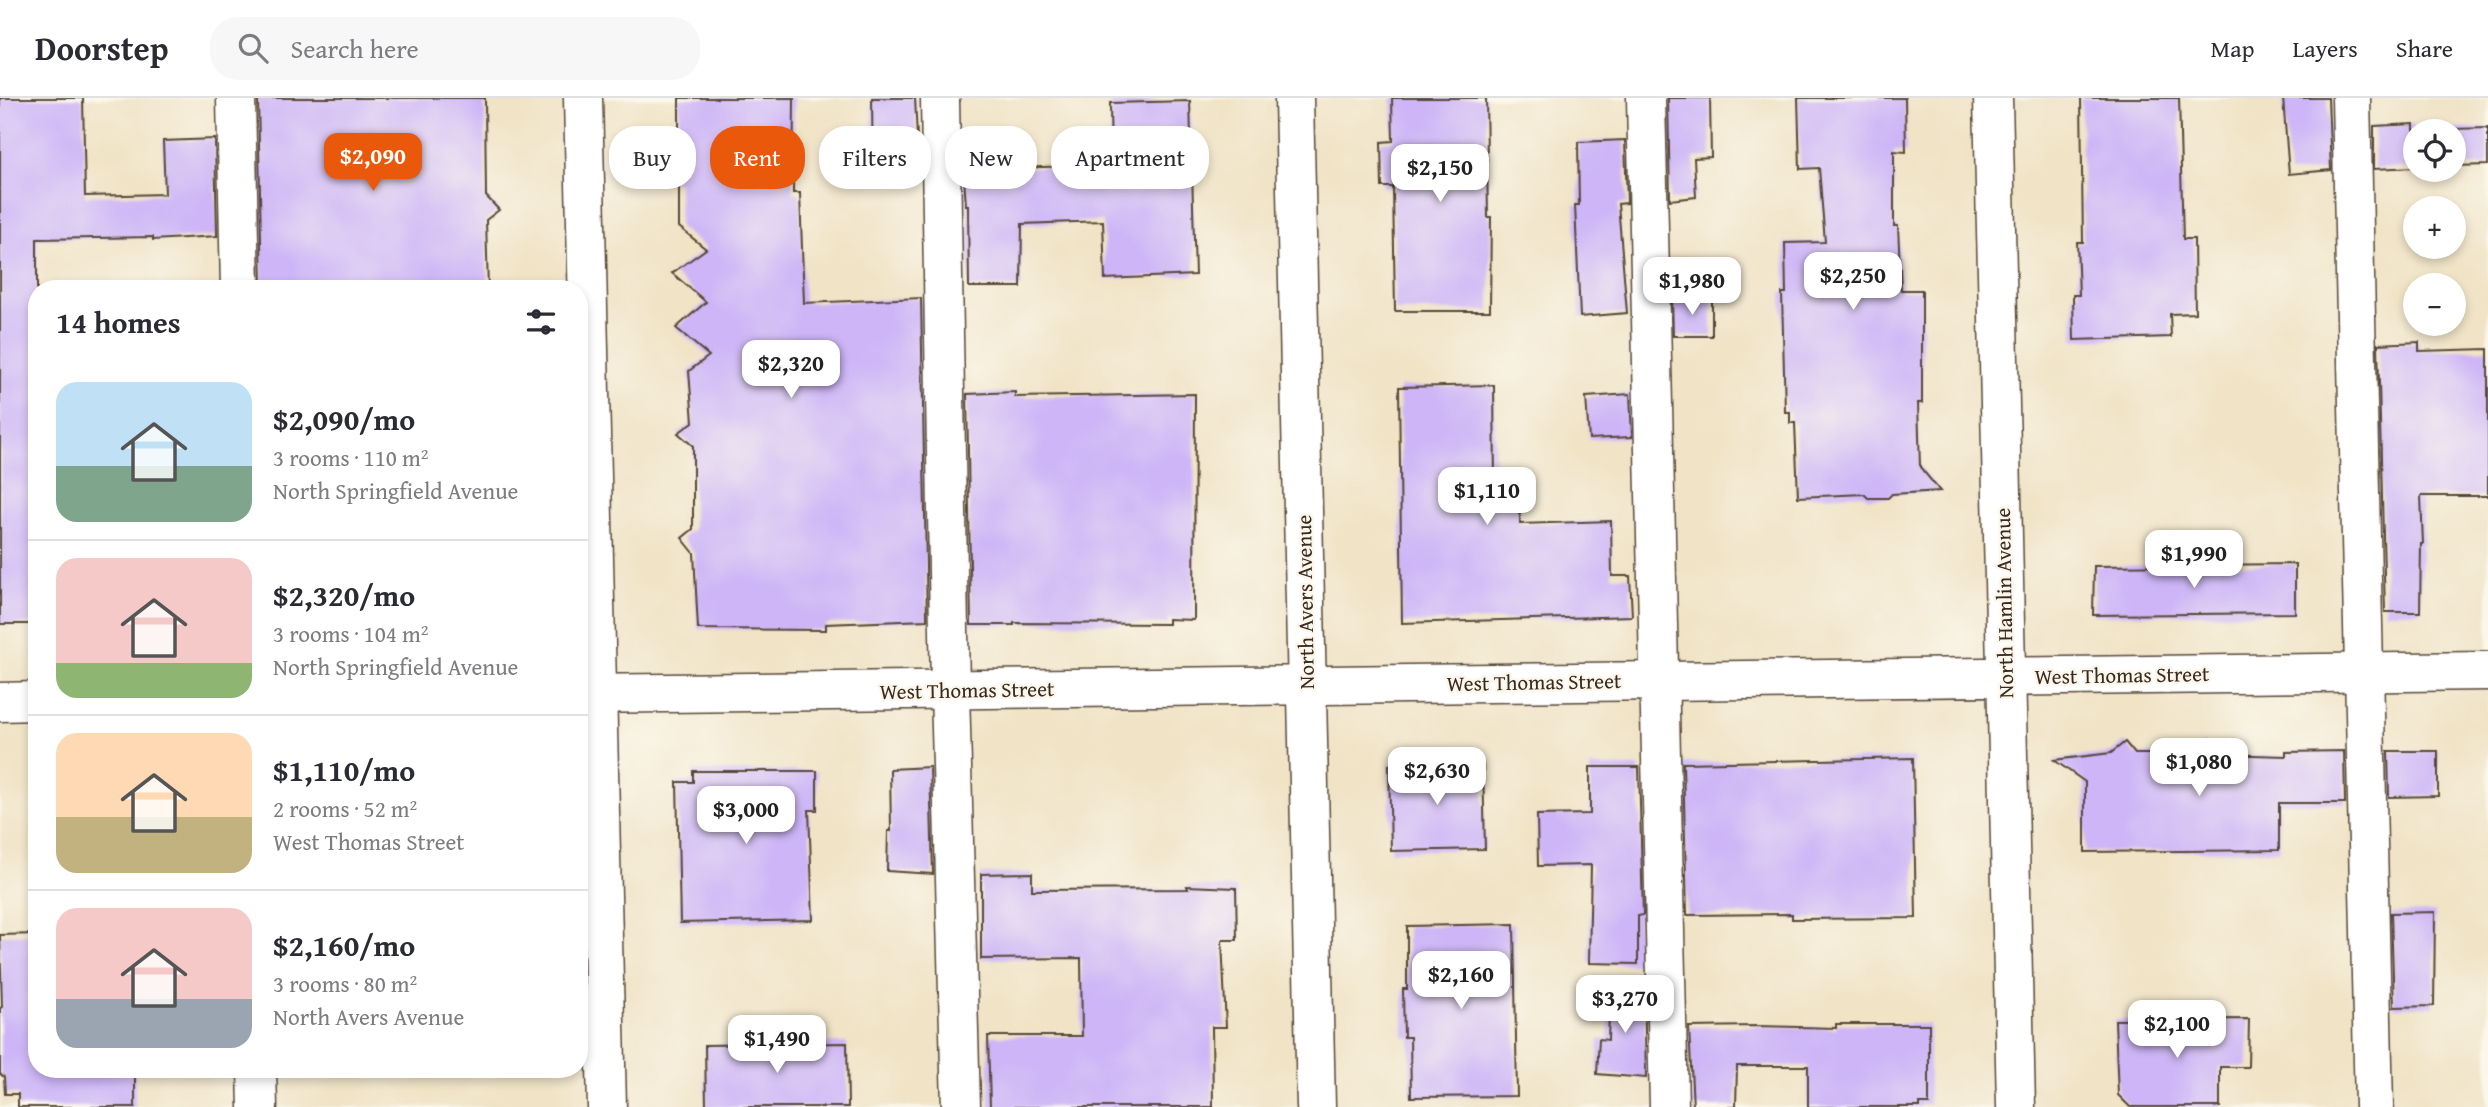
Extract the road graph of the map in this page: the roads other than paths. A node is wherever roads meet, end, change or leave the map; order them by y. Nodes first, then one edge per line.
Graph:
1 (236, 98) edge
2 (583, 98) edge
3 (940, 98) edge
4 (1294, 98) edge
5 (1646, 98) edge
6 (1993, 98) edge
7 (2351, 98) edge
8 (240, 280) edge
9 (585, 280) edge
10 (2488, 671) edge
11 (2363, 672) junction
12 (2006, 677) junction
13 (1659, 681) junction
14 (1307, 685) junction
15 (950, 690) junction
16 (588, 694) edge
17 (28, 701) edge
18 (0, 702) edge
19 (257, 1078) edge
20 (258, 1107) edge
21 (607, 1107) edge
22 (961, 1107) edge
23 (1316, 1107) edge
24 (1669, 1107) edge
25 (2016, 1107) edge
26 (2374, 1107) edge

1 - 8 street
2 - 9 street
3 - 15 street
4 - 14 street, North Avers Avenue
5 - 13 street
6 - 12 street, North Hamlin Avenue
7 - 11 street
10 - 11 street, West Thomas Street
11 - 12 street, West Thomas Street
11 - 26 street
12 - 13 street, West Thomas Street
12 - 25 street, North Hamlin Avenue
13 - 14 street, West Thomas Street
13 - 24 street
14 - 15 street, West Thomas Street
14 - 23 street, North Avers Avenue
15 - 16 street, West Thomas Street
15 - 22 street
16 - 21 street
17 - 18 street
19 - 20 street

